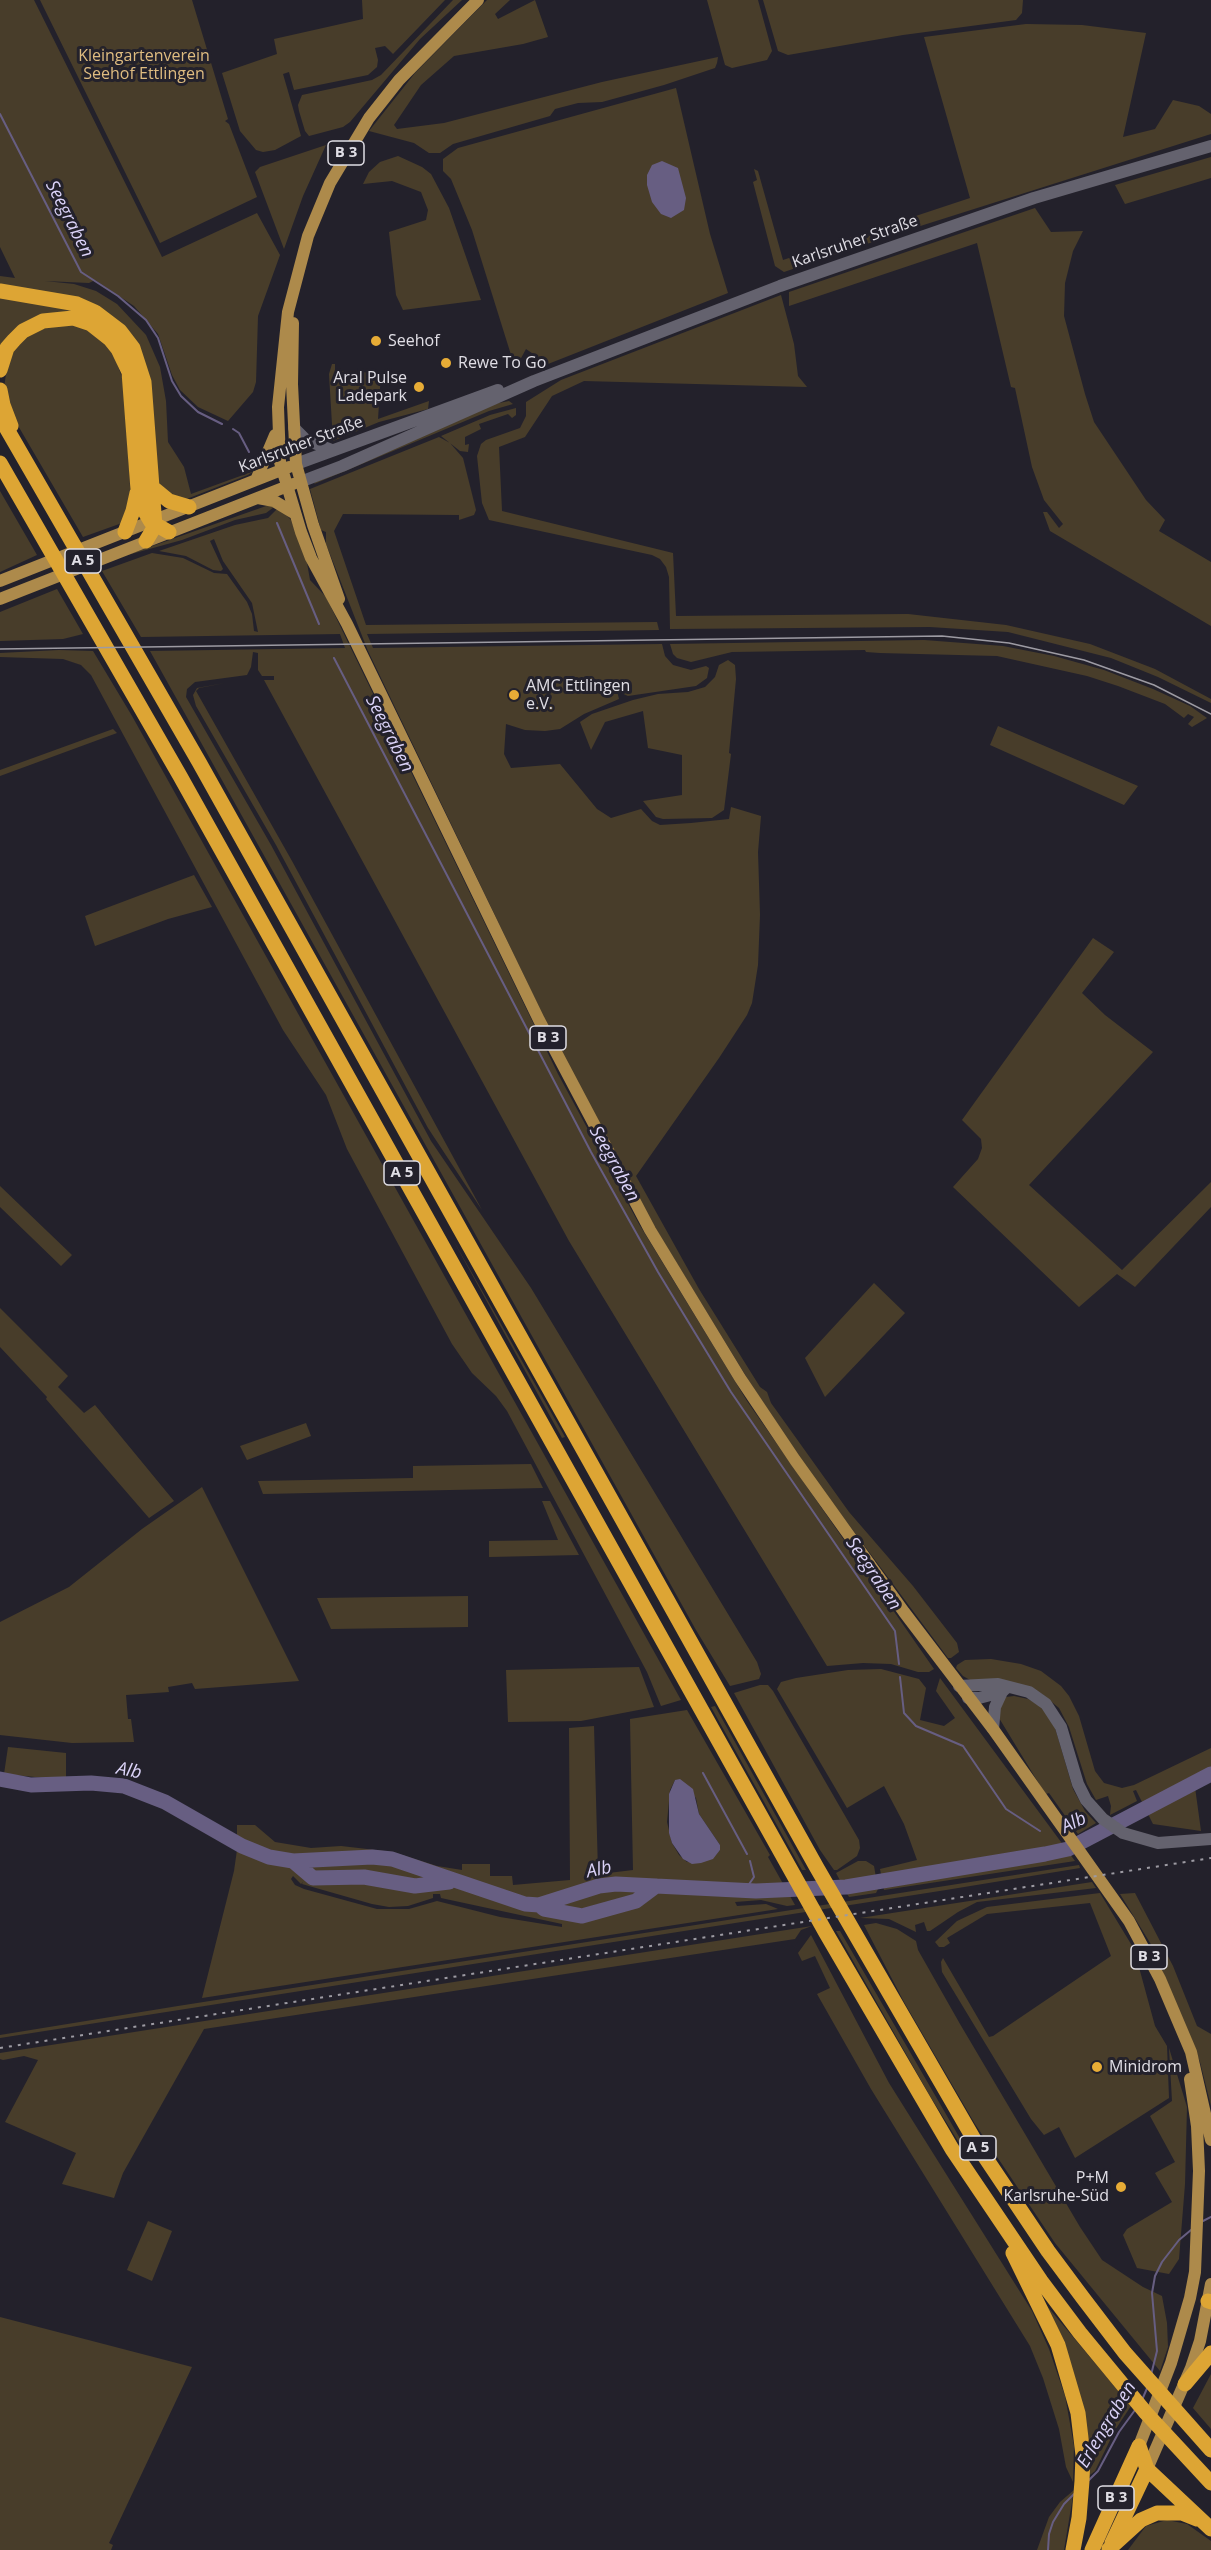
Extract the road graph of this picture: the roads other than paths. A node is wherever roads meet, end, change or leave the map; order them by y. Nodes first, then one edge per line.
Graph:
1 (478, 0) edge
2 (1211, 146) edge
3 (296, 283) junction
4 (0, 291) edge
5 (0, 370) edge
6 (517, 388) junction
7 (0, 390) edge
8 (0, 417) edge
9 (294, 428) junction
10 (278, 429) junction
11 (332, 450) junction
12 (0, 463) edge
13 (297, 464) junction
14 (27, 465) junction
15 (282, 470) junction
16 (5, 474) edge
17 (256, 480) junction
18 (300, 482) junction
19 (286, 486) junction
20 (145, 489) junction
21 (256, 498) junction
22 (189, 507) junction
23 (294, 513) junction
24 (154, 523) junction
25 (125, 532) junction
26 (170, 532) junction
27 (146, 541) junction
28 (0, 581) edge
29 (0, 599) edge
30 (347, 624) junction
31 (959, 1686) junction
32 (1005, 1690) junction
33 (968, 1698) junction
34 (993, 1729) junction
35 (1211, 1839) edge
36 (1175, 2014) junction
37 (1211, 2140) edge
38 (993, 2211) junction
39 (1211, 2284) edge
40 (1192, 2285) junction
41 (1210, 2295) edge
42 (1190, 2298) junction
43 (1211, 2353) edge
44 (1185, 2384) junction
45 (1139, 2446) junction
46 (1211, 2450) edge
47 (1147, 2469) junction
48 (1211, 2483) edge
49 (1206, 2525) edge
50 (1072, 2550) edge
51 (1092, 2550) edge
52 (1109, 2550) edge

1 - 3 main road, B 3
2 - 6 main road, Karlsruher Straße
3 - 9 main road, B 3
3 - 10 main road, B 3
4 - 20 highway
5 - 20 highway
6 - 11 main road, Karlsruher Straße
6 - 18 main road, Karlsruher Straße
7 - 14 highway
8 - 14 highway, A 5
9 - 11 main road
9 - 13 main road, B 3
10 - 15 main road, B 3
10 - 17 main road
11 - 13 main road, Karlsruher Straße
12 - 16 highway, A 5
13 - 15 main road, Karlsruher Straße
13 - 18 main road, B 3
14 - 46 highway, A 5
15 - 17 main road, Karlsruher Straße
15 - 19 main road, B 3
16 - 38 highway, A 5
17 - 22 main road, Karlsruher Straße
18 - 19 main road, Karlsruher Straße
18 - 30 main road, B 3
19 - 21 main road, Karlsruher Straße
19 - 23 main road, B 3
20 - 22 highway
20 - 24 highway
20 - 25 highway
21 - 23 main road
21 - 26 main road, Karlsruher Straße
22 - 24 main road, Karlsruher Straße
23 - 30 main road, B 3
24 - 25 main road, Karlsruher Straße
24 - 26 highway
24 - 27 highway
25 - 28 main road, Karlsruher Straße
26 - 27 main road, Karlsruher Straße
27 - 29 main road, Karlsruher Straße
30 - 31 main road, B 3
31 - 32 main road
31 - 33 main road, B 3
32 - 33 main road
32 - 34 main road
32 - 35 main road
33 - 34 main road, B 3
34 - 36 main road, B 3
36 - 37 main road, B 3
36 - 40 main road, B 3
38 - 48 highway, A 5
38 - 50 highway
39 - 41 main road, B 3
40 - 41 main road
40 - 42 main road, B 3
41 - 42 main road
41 - 44 main road, B 3
42 - 45 main road, B 3
43 - 44 highway
44 - 47 main road, B 3
45 - 47 highway
45 - 51 highway, B 3
47 - 49 highway
47 - 52 highway, B 3
49 - 52 highway

